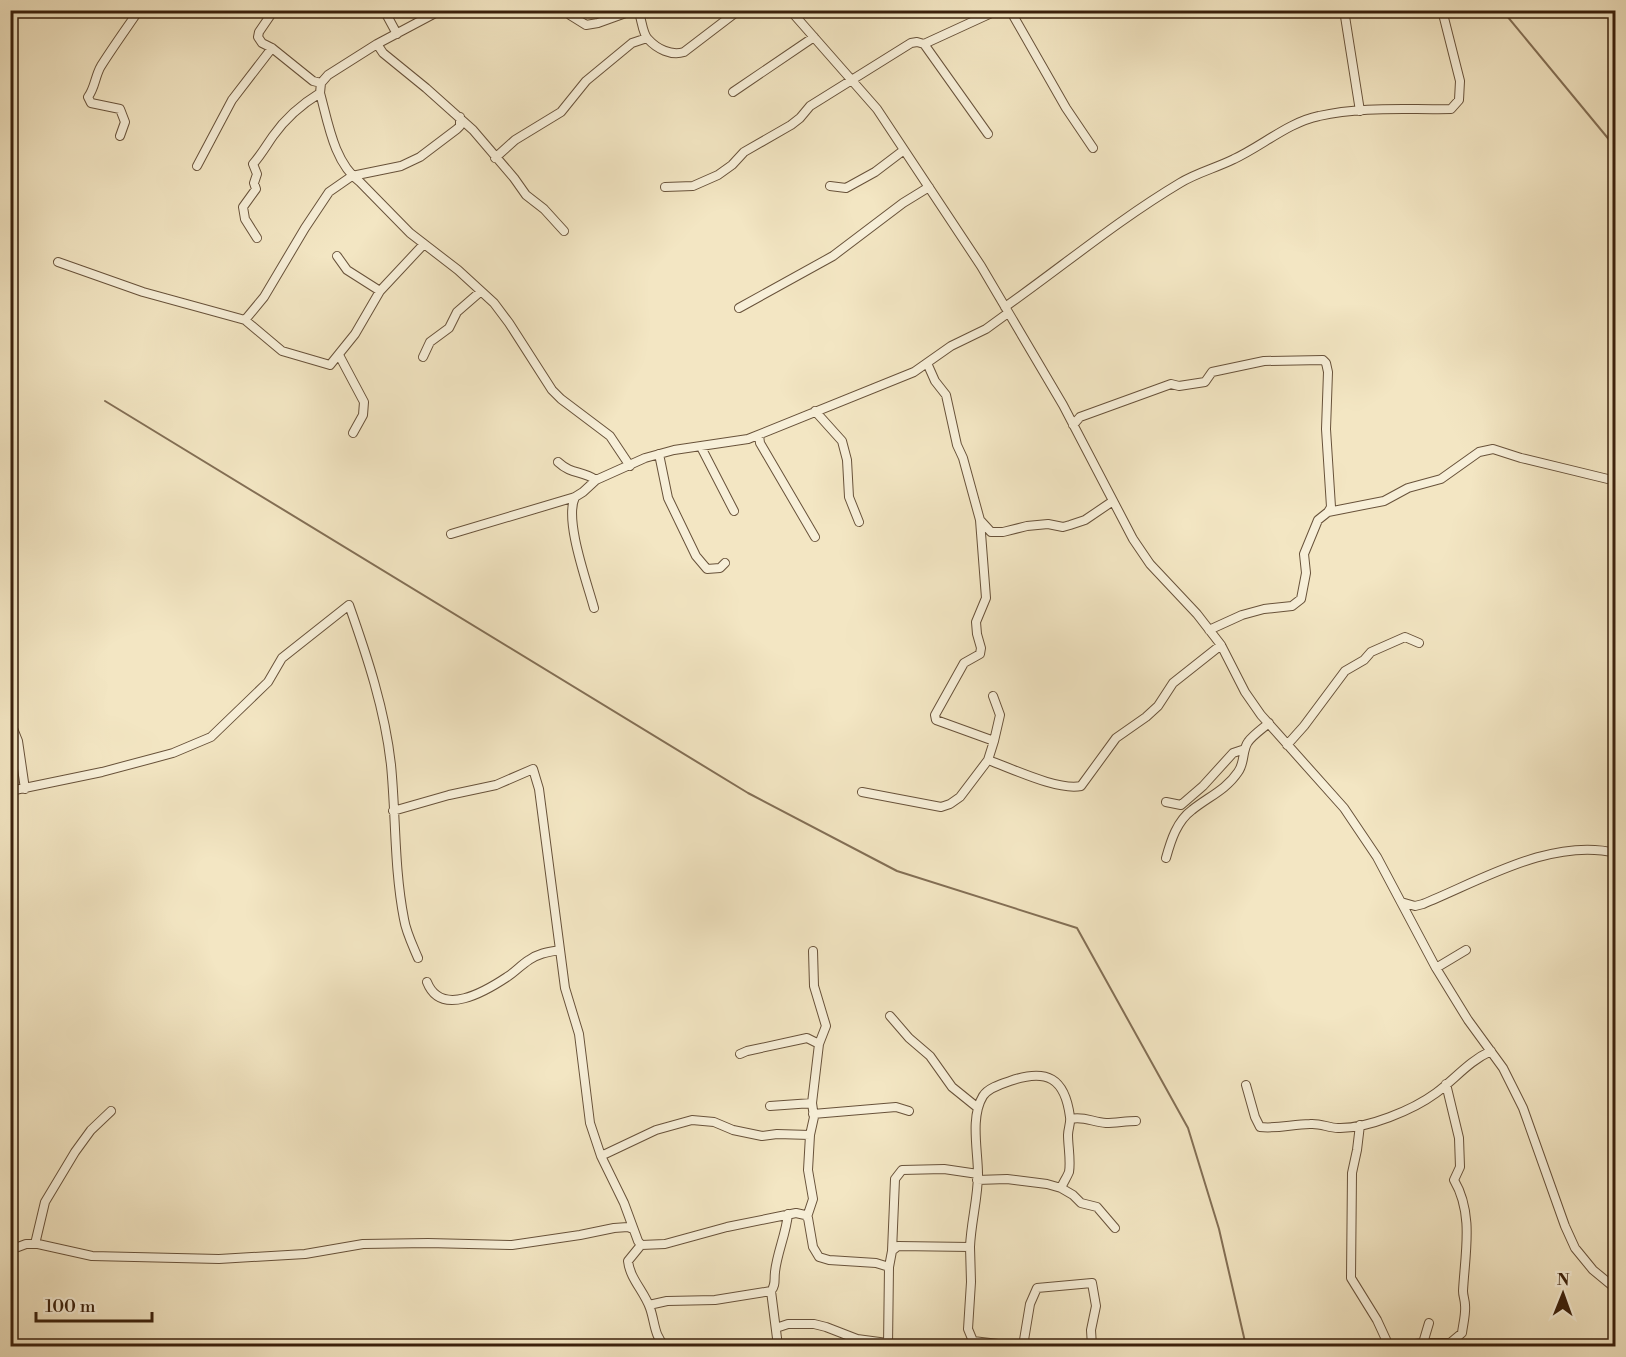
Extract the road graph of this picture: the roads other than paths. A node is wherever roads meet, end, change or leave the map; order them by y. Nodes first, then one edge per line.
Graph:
1 (139, 10) edge
2 (274, 10) edge
3 (384, 10) edge
4 (441, 10) edge
5 (567, 10) edge
6 (636, 10) edge
7 (739, 10) edge
8 (790, 10) edge
9 (998, 10) edge
10 (1010, 10) edge
11 (1344, 10) edge
12 (1442, 10) edge
13 (397, 34) junction
14 (814, 37) junction
15 (647, 38) junction
16 (377, 44) junction
17 (924, 44) junction
18 (272, 48) junction
19 (853, 80) junction
20 (321, 83) junction
21 (734, 92) dead end
22 (320, 93) junction
23 (1360, 111) junction
24 (460, 117) junction
25 (988, 134) dead end
26 (120, 135) dead end
27 (1093, 148) dead end
28 (904, 150) junction
29 (495, 158) junction
30 (197, 166) dead end
31 (352, 176) junction
32 (830, 186) dead end
33 (665, 187) dead end
34 (929, 187) junction
35 (564, 231) dead end
36 (257, 237) dead end
37 (423, 245) junction
38 (337, 256) dead end
39 (58, 262) dead end
40 (380, 291) junction
41 (480, 291) junction
42 (739, 308) dead end
43 (1007, 310) junction
44 (245, 320) junction
45 (339, 355) junction
46 (423, 357) dead end
47 (927, 363) junction
48 (815, 411) junction
49 (1073, 425) junction
50 (353, 433) dead end
51 (759, 435) junction
52 (701, 447) junction
53 (659, 454) junction
54 (558, 462) dead end
55 (630, 466) junction
56 (597, 480) junction
57 (1616, 481) edge
58 (575, 497) junction
59 (1113, 501) junction
60 (734, 511) dead end
61 (1328, 512) junction
62 (980, 520) junction
63 (859, 522) dead end
64 (451, 534) dead end
65 (815, 537) dead end
66 (725, 563) dead end
67 (594, 608) dead end
68 (1209, 630) junction
69 (1419, 643) dead end
70 (1221, 645) junction
71 (993, 696) dead end
72 (10, 721) edge
73 (1269, 723) junction
74 (994, 741) junction
75 (1287, 745) junction
76 (1245, 749) junction
77 (988, 760) junction
78 (25, 789) junction
79 (10, 791) edge
80 (861, 792) dead end
81 (1166, 801) dead end
82 (393, 811) junction
83 (1616, 853) edge
84 (1166, 858) dead end
85 (1401, 902) junction
86 (560, 950) junction
87 (1466, 950) dead end
88 (813, 951) dead end
89 (418, 958) dead end
90 (1436, 968) junction
91 (427, 982) dead end
92 (890, 1016) dead end
93 (819, 1044) junction
94 (1491, 1051) junction
95 (740, 1054) dead end
96 (1446, 1084) junction
97 (1246, 1085) dead end
98 (812, 1103) junction
99 (770, 1106) dead end
100 (978, 1108) junction
101 (111, 1111) dead end
102 (909, 1111) dead end
103 (813, 1114) junction
104 (1071, 1119) junction
105 (1136, 1122) dead end
106 (1360, 1125) junction
107 (810, 1135) junction
108 (601, 1156) junction
109 (978, 1177) junction
110 (1061, 1188) junction
111 (788, 1214) junction
112 (807, 1217) junction
113 (1115, 1228) dead end
114 (633, 1229) junction
115 (10, 1239) edge
116 (34, 1244) junction
117 (641, 1245) junction
118 (970, 1247) junction
119 (14, 1249) edge
120 (892, 1251) junction
121 (889, 1267) junction
122 (1616, 1289) edge
123 (771, 1291) junction
124 (649, 1305) junction
125 (1429, 1323) dead end
126 (776, 1328) junction
127 (1423, 1343) junction
128 (887, 1345) edge
129 (665, 1347) edge
130 (778, 1347) edge
131 (1015, 1347) edge
132 (1023, 1347) edge
133 (1092, 1347) edge
134 (1389, 1347) edge
135 (1400, 1347) edge

1 - 26 street
2 - 18 street
3 - 13 street
4 - 13 street
5 - 6 street
6 - 15 street
7 - 15 street
8 - 14 street
9 - 17 street
10 - 27 street
11 - 23 street
12 - 23 street
13 - 16 street
14 - 19 street
14 - 21 street
15 - 29 street
16 - 20 street
16 - 24 street
17 - 19 street
17 - 25 street
18 - 20 street
18 - 30 street
19 - 28 street
19 - 33 street
20 - 22 street
22 - 31 street
22 - 36 street
23 - 43 street
24 - 29 street
24 - 31 street
28 - 32 street
28 - 34 street
29 - 35 street
31 - 37 street
31 - 44 street
34 - 42 street
34 - 43 street
37 - 40 street
37 - 41 street
38 - 40 street
39 - 44 street
40 - 45 street
41 - 46 street
41 - 55 street
43 - 47 street
43 - 49 street
44 - 45 street
45 - 50 street
47 - 48 street
47 - 62 street
48 - 51 street
48 - 63 street
49 - 59 street
49 - 61 street
51 - 52 street
51 - 65 street
52 - 53 street
52 - 60 street
53 - 55 street
53 - 66 street
54 - 56 street
55 - 56 street
56 - 58 street
57 - 61 street
58 - 64 street
58 - 67 street
59 - 62 street
59 - 68 street
61 - 68 street
62 - 74 street
68 - 70 street
69 - 75 street
70 - 73 street
70 - 77 street
71 - 74 street
72 - 78 street
73 - 75 street
73 - 76 street
74 - 77 street
75 - 85 street
76 - 81 street
76 - 84 street
77 - 80 street
78 - 79 street
78 - 82 street
82 - 86 street
82 - 89 street
83 - 85 street
85 - 90 street
86 - 91 street
86 - 108 street
87 - 90 street
88 - 93 street
90 - 94 street
92 - 100 street
93 - 95 street
93 - 98 street
94 - 96 street
94 - 122 street
96 - 106 street
96 - 127 street
97 - 106 street
98 - 99 street
98 - 103 street
100 - 104 street
100 - 109 street
101 - 116 street
102 - 103 street
103 - 107 street
104 - 105 street
104 - 110 street
106 - 134 street
107 - 108 street
107 - 112 street
108 - 114 street
109 - 110 street
109 - 118 street
109 - 120 street
110 - 113 street
111 - 112 street
111 - 117 street
111 - 123 street
112 - 121 street
114 - 116 street
114 - 117 street
115 - 119 street
116 - 119 street
117 - 124 street
118 - 120 street
118 - 131 street
120 - 121 street
121 - 128 street
123 - 124 street
123 - 126 street
124 - 129 street
125 - 127 street
126 - 128 street
126 - 130 street
127 - 135 street
132 - 133 street

